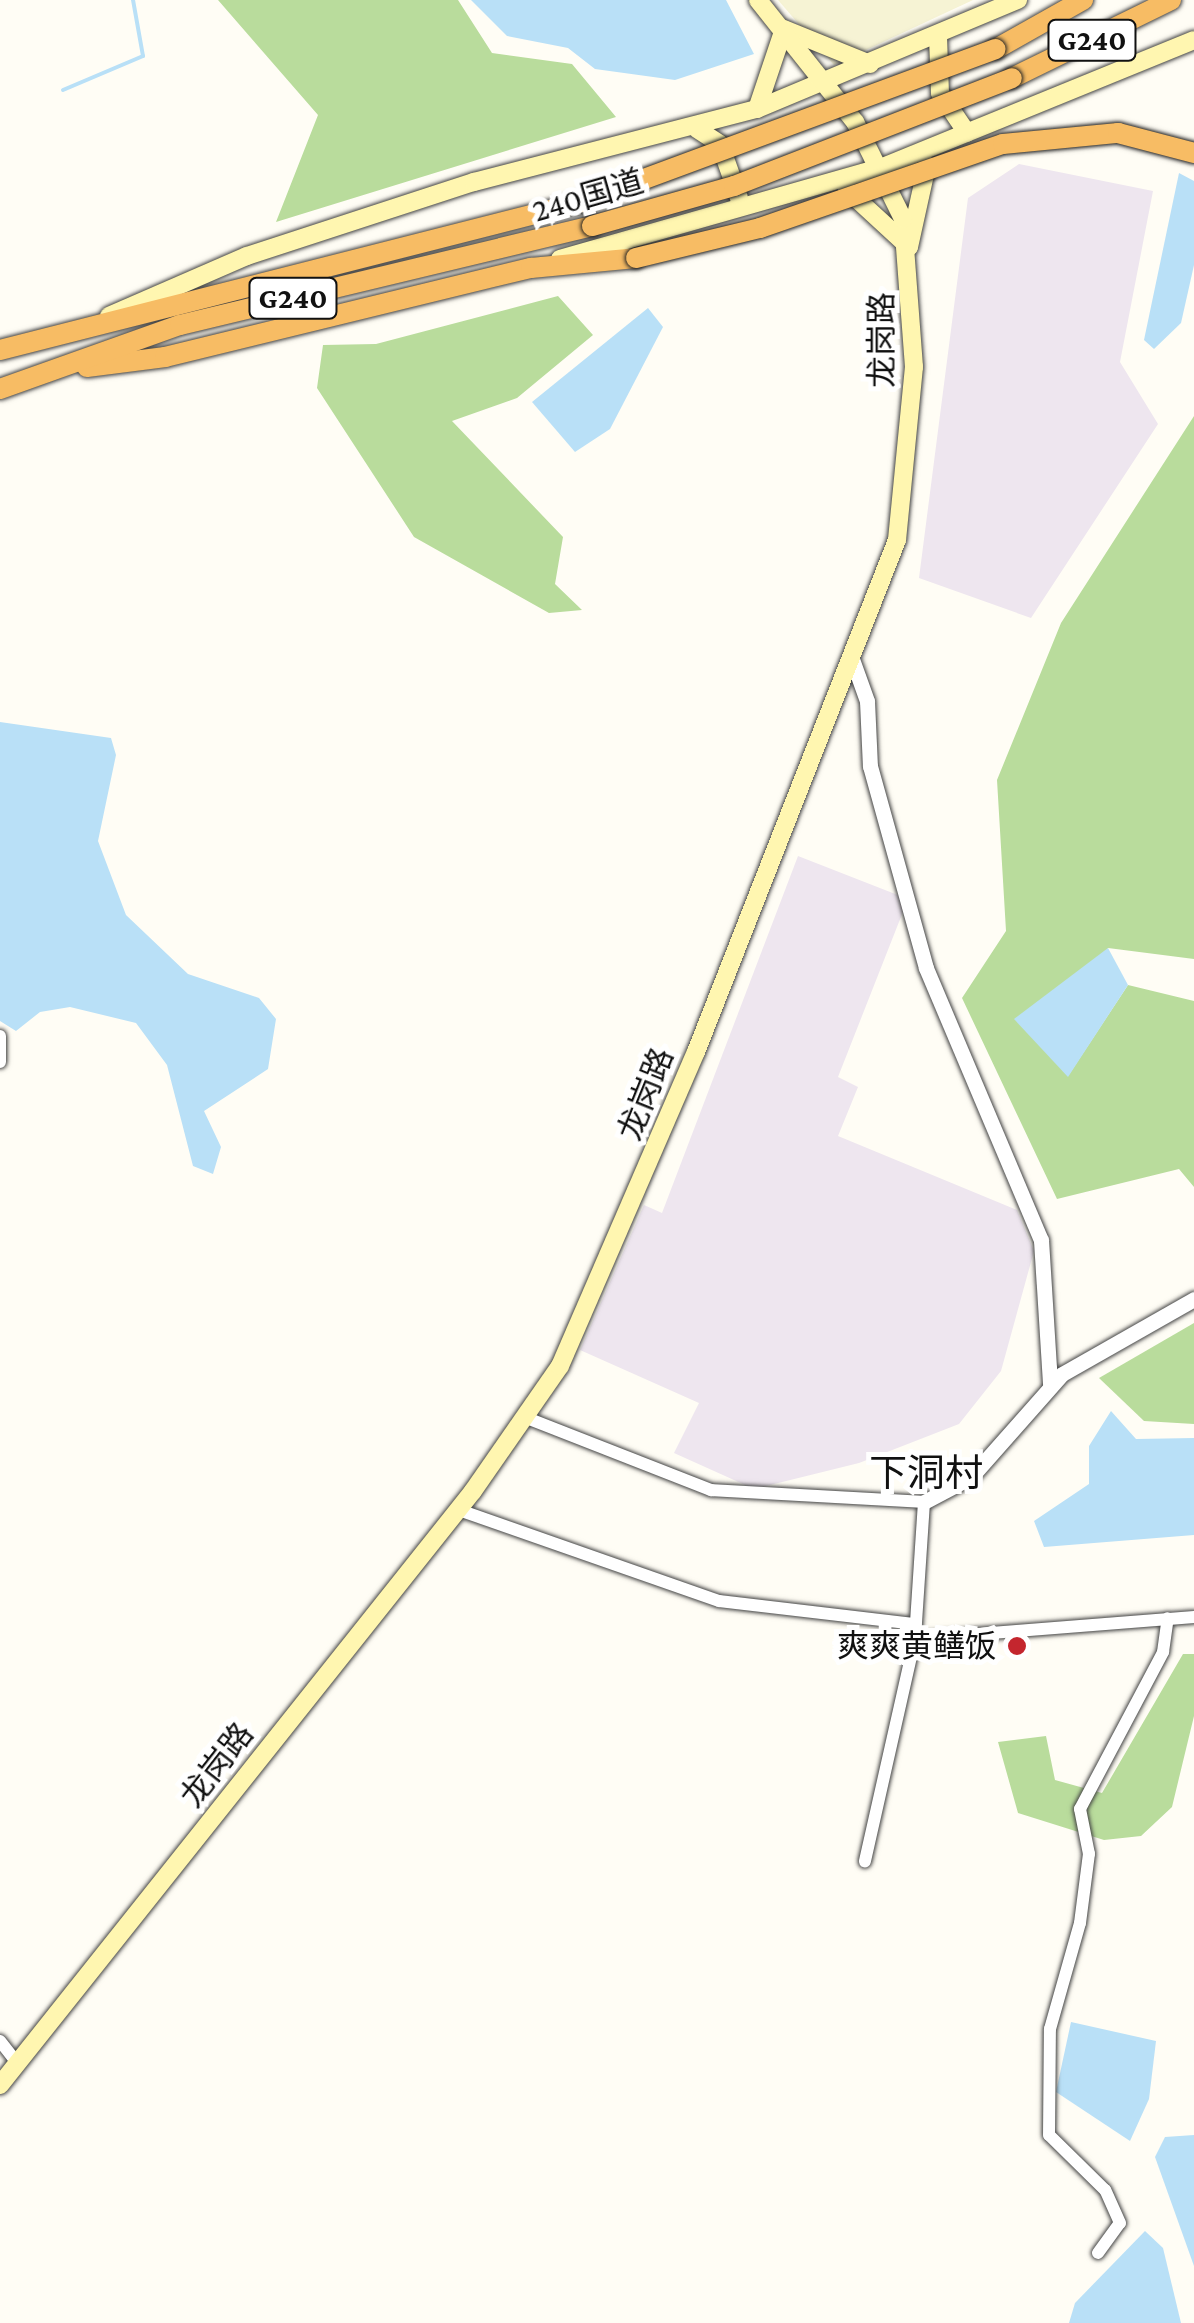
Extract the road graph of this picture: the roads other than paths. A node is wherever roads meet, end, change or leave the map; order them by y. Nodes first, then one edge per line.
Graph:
1 (758, 0) edge
2 (1018, 0) edge
3 (1083, 0) edge
4 (1172, 0) edge
5 (784, 29) junction
6 (938, 36) junction
7 (1194, 40) edge
8 (870, 64) junction
9 (825, 82) junction
10 (757, 110) junction
11 (697, 129) junction
12 (967, 133) junction
13 (937, 145) junction
14 (1194, 153) edge
15 (883, 167) junction
16 (828, 183) junction
17 (737, 208) junction
18 (909, 247) junction
19 (531, 268) junction
20 (86, 326) junction
21 (0, 350) edge
22 (46, 372) junction
23 (0, 389) edge
24 (852, 660) junction
25 (0, 1036) edge
26 (0, 1062) edge
27 (1194, 1300) edge
28 (1050, 1385) junction
29 (526, 1418) junction
30 (924, 1502) junction
31 (459, 1510) junction
32 (1194, 1617) edge
33 (1168, 1618) junction
34 (916, 1624) junction
35 (914, 1640) junction
36 (864, 1861) dead end
37 (0, 2041) edge
38 (17, 2064) junction
39 (0, 2086) edge
40 (1098, 2252) dead end

1 - 5 main road, 龙岗路
2 - 6 main road
3 - 20 highway, 240国道 / G240, bridge
4 - 22 highway, 240国道 / G240, bridge
5 - 8 main road
5 - 9 main road, 龙岗路
5 - 10 main road
6 - 8 main road
6 - 12 main road
7 - 12 main road
8 - 9 main road
9 - 10 main road
9 - 15 main road, 龙岗路
10 - 11 main road
11 - 17 main road
11 - 20 main road
12 - 13 main road
13 - 15 main road
13 - 18 main road
14 - 19 highway, bridge
15 - 16 main road
15 - 18 main road, 龙岗路
16 - 17 main road
16 - 18 main road
17 - 19 main road
18 - 24 main road, 龙岗路
19 - 22 highway
20 - 21 highway, 240国道 / G240
22 - 23 highway, 240国道 / G240
24 - 28 street
24 - 29 main road, 龙岗路
25 - 26 street
27 - 28 street
28 - 30 street
29 - 30 street
29 - 31 main road, 龙岗路
30 - 34 street
31 - 34 street
31 - 38 main road, 龙岗路
32 - 33 street
33 - 35 street
33 - 40 street
34 - 35 street
35 - 36 street
37 - 38 street
38 - 39 main road, 龙岗路

